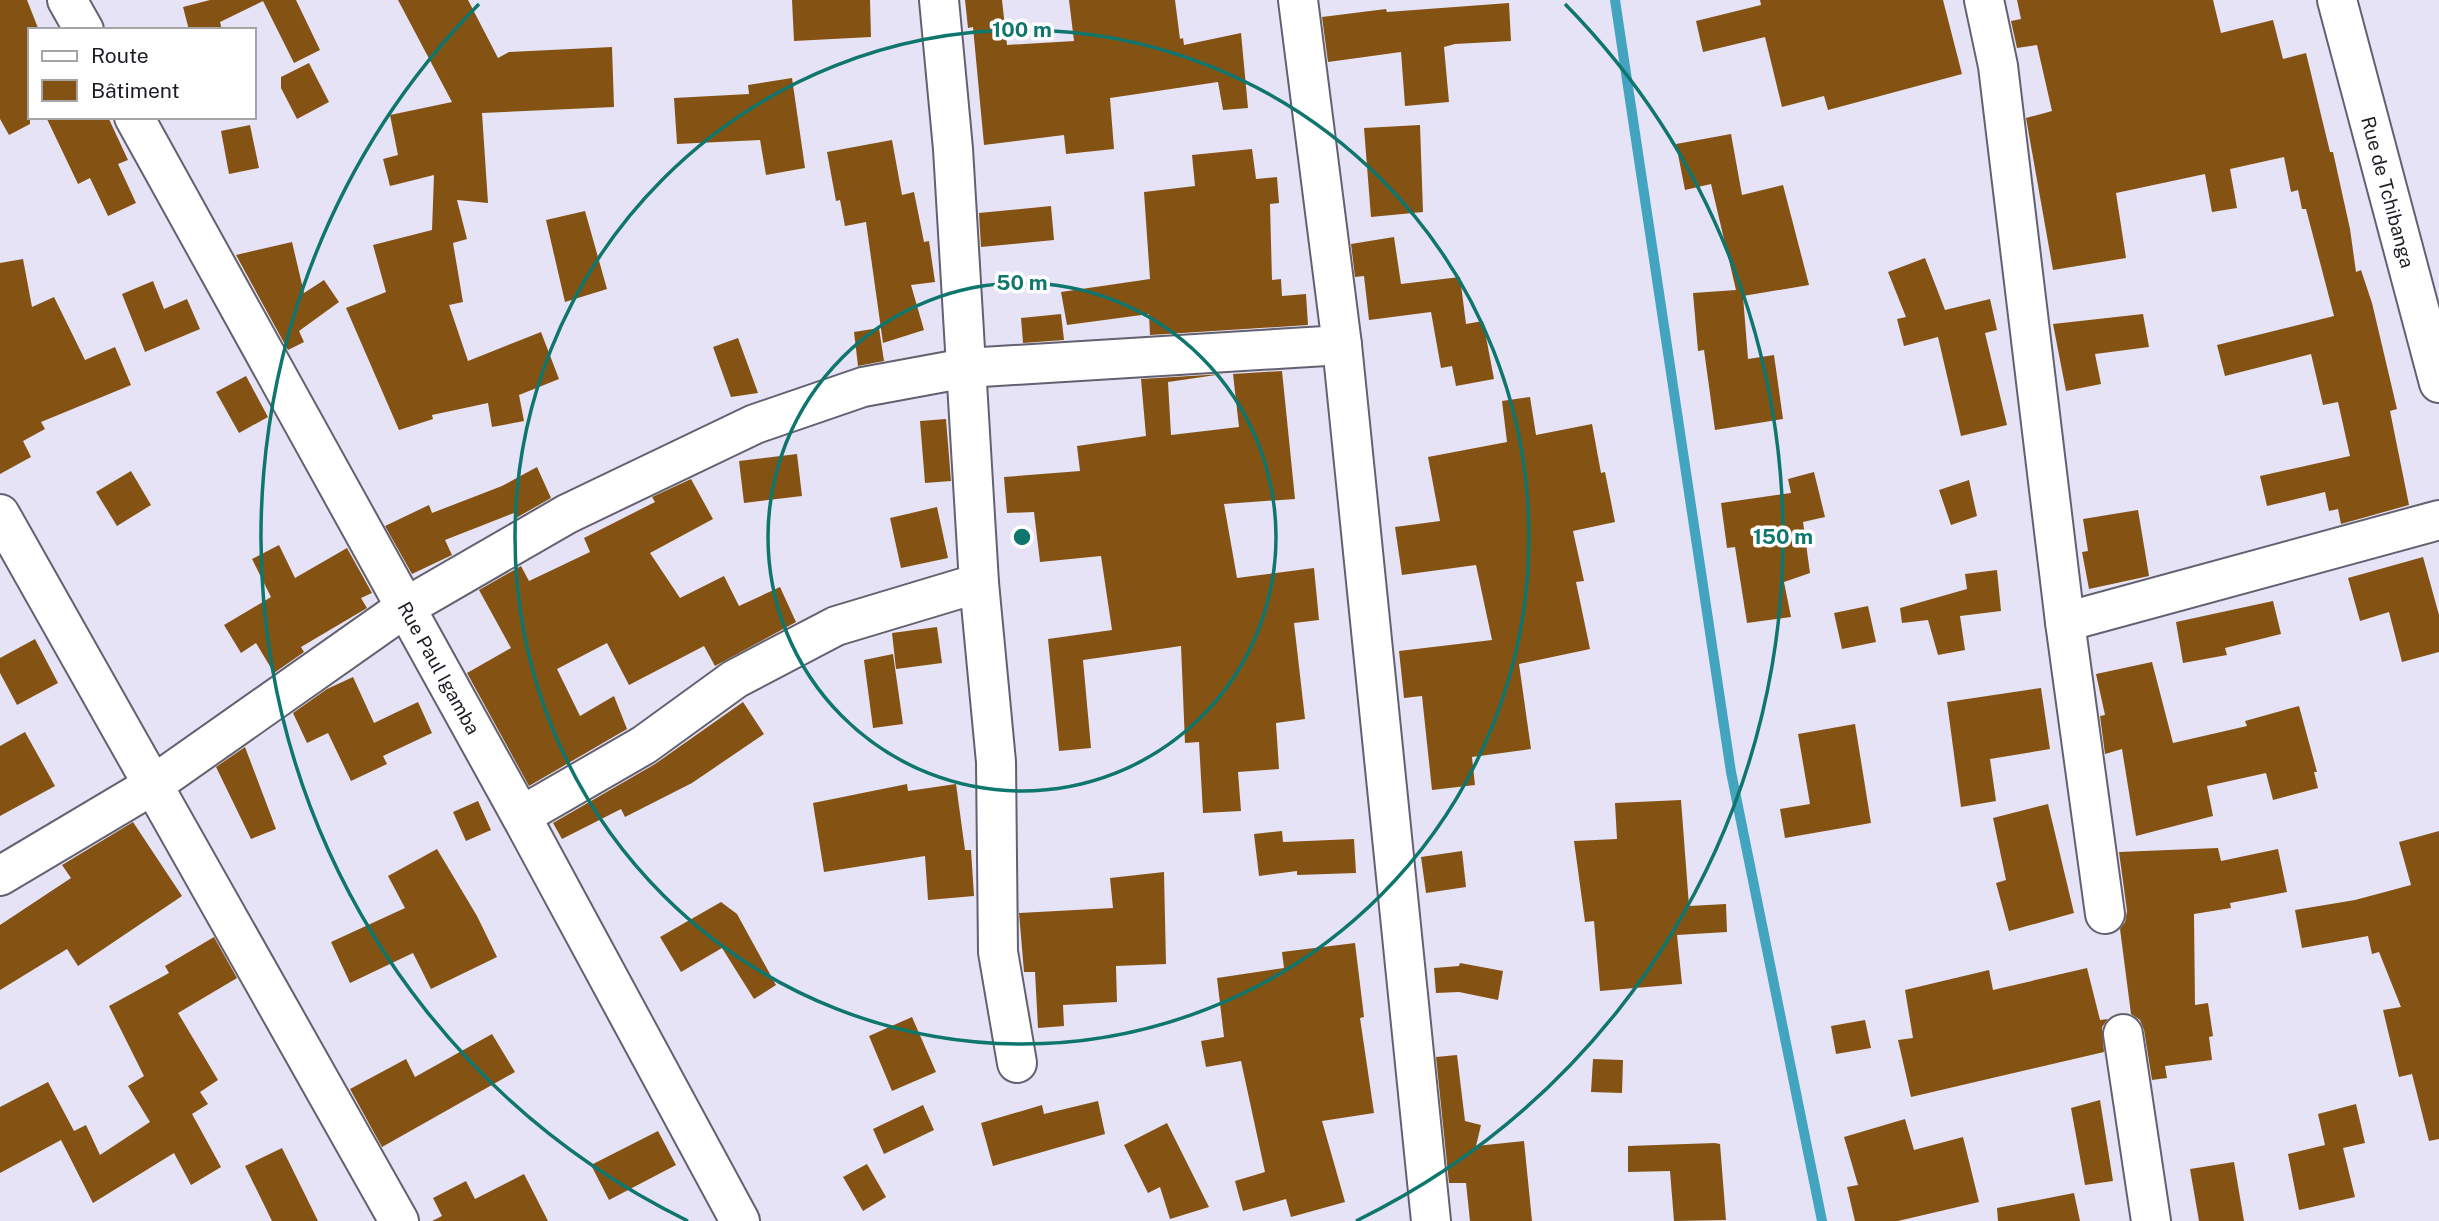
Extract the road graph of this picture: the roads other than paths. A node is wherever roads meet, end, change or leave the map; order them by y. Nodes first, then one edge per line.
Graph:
1 (67, 0) edge
2 (939, 0) edge
3 (1298, 0) edge
4 (1984, 0) edge
5 (2337, 0) edge
6 (83, 28) edge
7 (135, 119) edge
8 (1342, 345) junction
9 (966, 368) junction
10 (2439, 383) edge
11 (0, 514) edge
12 (2439, 520) edge
13 (979, 583) junction
14 (406, 607) junction
15 (2065, 622) junction
16 (153, 785) junction
17 (520, 816) junction
18 (0, 876) edge
19 (2105, 914) dead end
20 (2123, 1034) dead end
21 (1017, 1063) dead end
22 (399, 1221) edge
23 (740, 1221) edge
24 (1432, 1221) edge
25 (2151, 1221) edge

1 - 6 street
2 - 9 street
3 - 8 street
4 - 15 street
5 - 10 street, Rue de Tchibanga
7 - 14 street, Rue Paul Igamba
8 - 9 street
8 - 24 street
9 - 13 street
9 - 14 street
11 - 16 street
12 - 15 street
13 - 17 street
13 - 21 street
14 - 16 street
14 - 17 street, Rue Paul Igamba
15 - 19 street
16 - 18 street
16 - 22 street
17 - 23 street, Rue Paul Igamba
20 - 25 street

